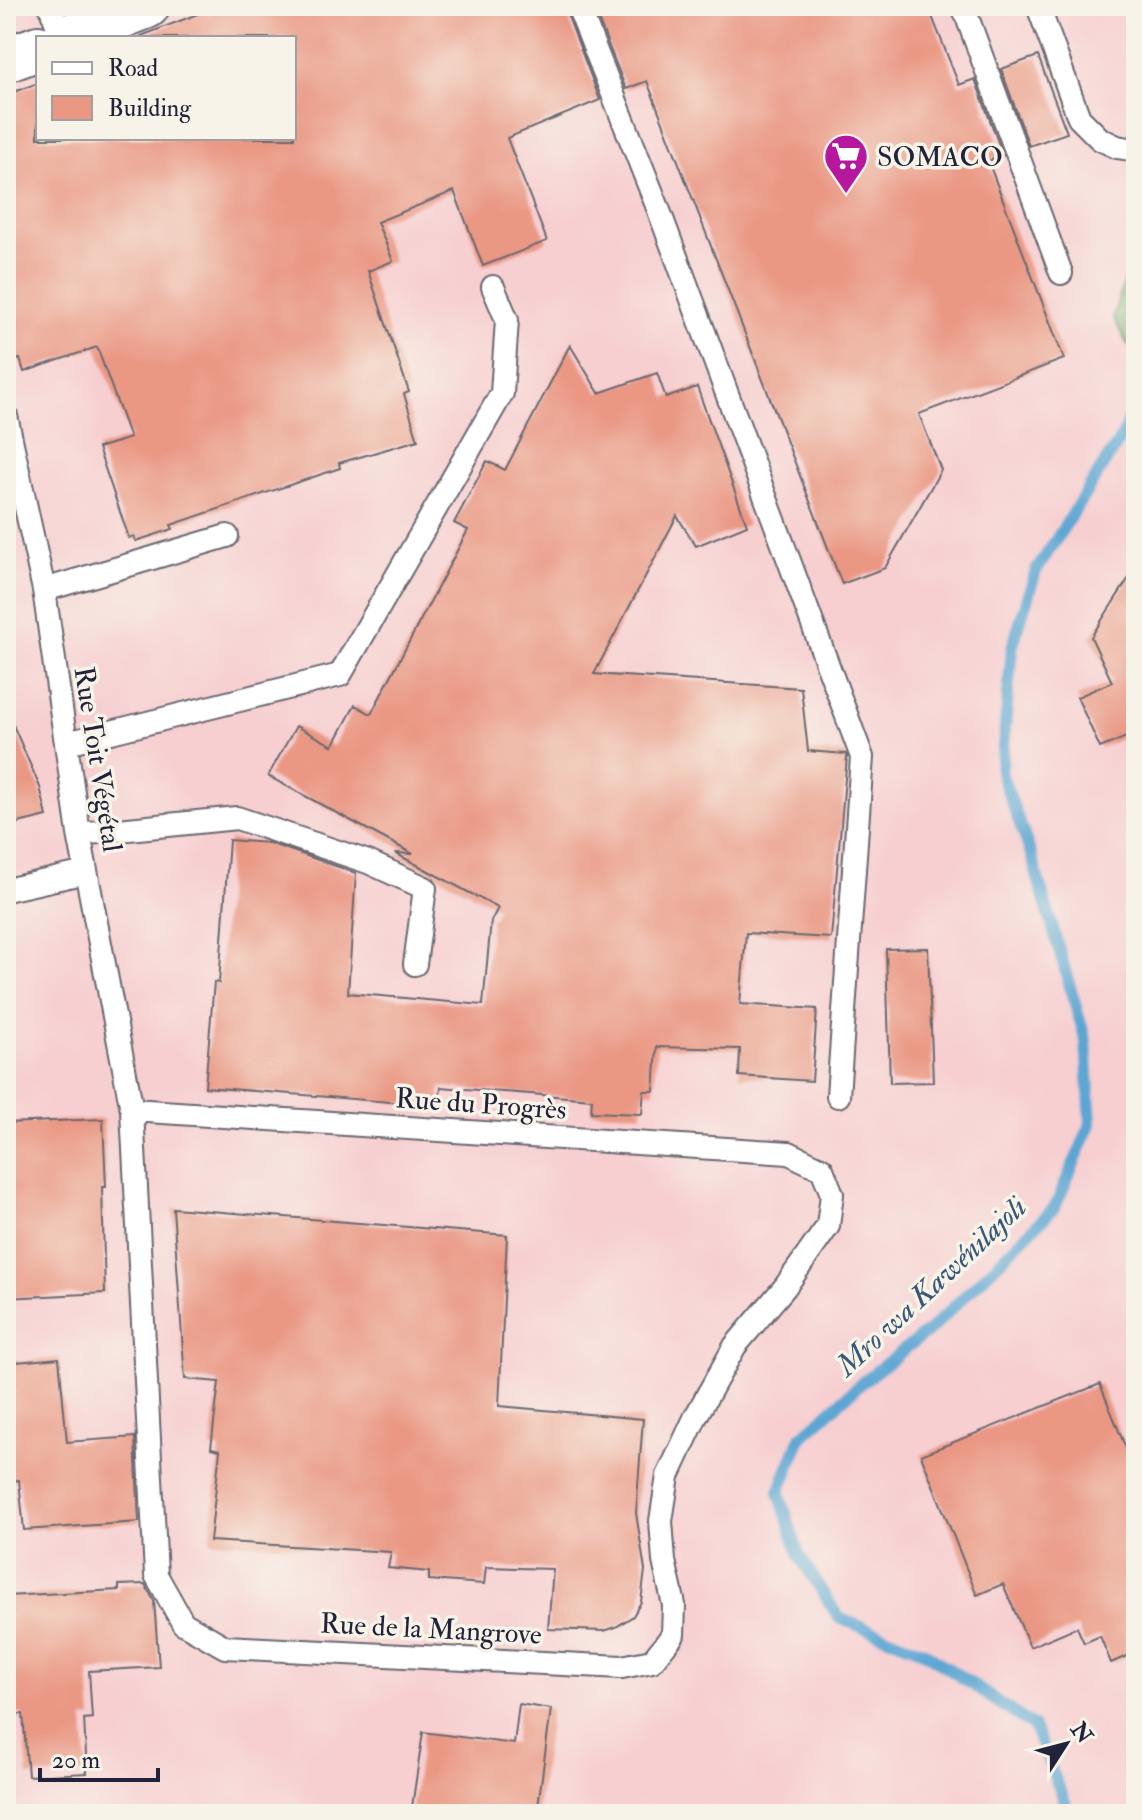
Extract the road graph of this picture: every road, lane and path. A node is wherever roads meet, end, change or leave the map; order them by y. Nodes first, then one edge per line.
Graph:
1 (50, 6) edge
2 (147, 6) edge
3 (578, 6) edge
4 (963, 6) edge
5 (1038, 6) edge
6 (63, 36) edge
7 (69, 36) edge
8 (36, 49) edge
9 (6, 60) edge
10 (1136, 150) edge
11 (1061, 273) dead end
12 (493, 287) dead end
13 (6, 416) edge
14 (227, 536) dead end
15 (44, 590) junction
16 (67, 743) junction
17 (79, 834) junction
18 (86, 872) junction
19 (6, 890) edge
20 (415, 964) dead end
21 (838, 1096) dead end
22 (132, 1110) junction
23 (822, 1169) joint

1 - 6 lane
2 - 7 street
3 - 21 lane
4 - 11 lane
5 - 10 lane
8 - 9 street
12 - 16 lane
13 - 15 lane, Rue Toit Végétal
14 - 15 lane
15 - 16 lane, Rue Toit Végétal
16 - 17 lane, Rue Toit Végétal
17 - 18 lane, Rue Toit Végétal
17 - 20 lane
18 - 19 lane
18 - 22 lane, Rue Toit Végétal
22 - 23 lane, Rue du Progrès
22 - 23 lane, Rue de la Mangrove

